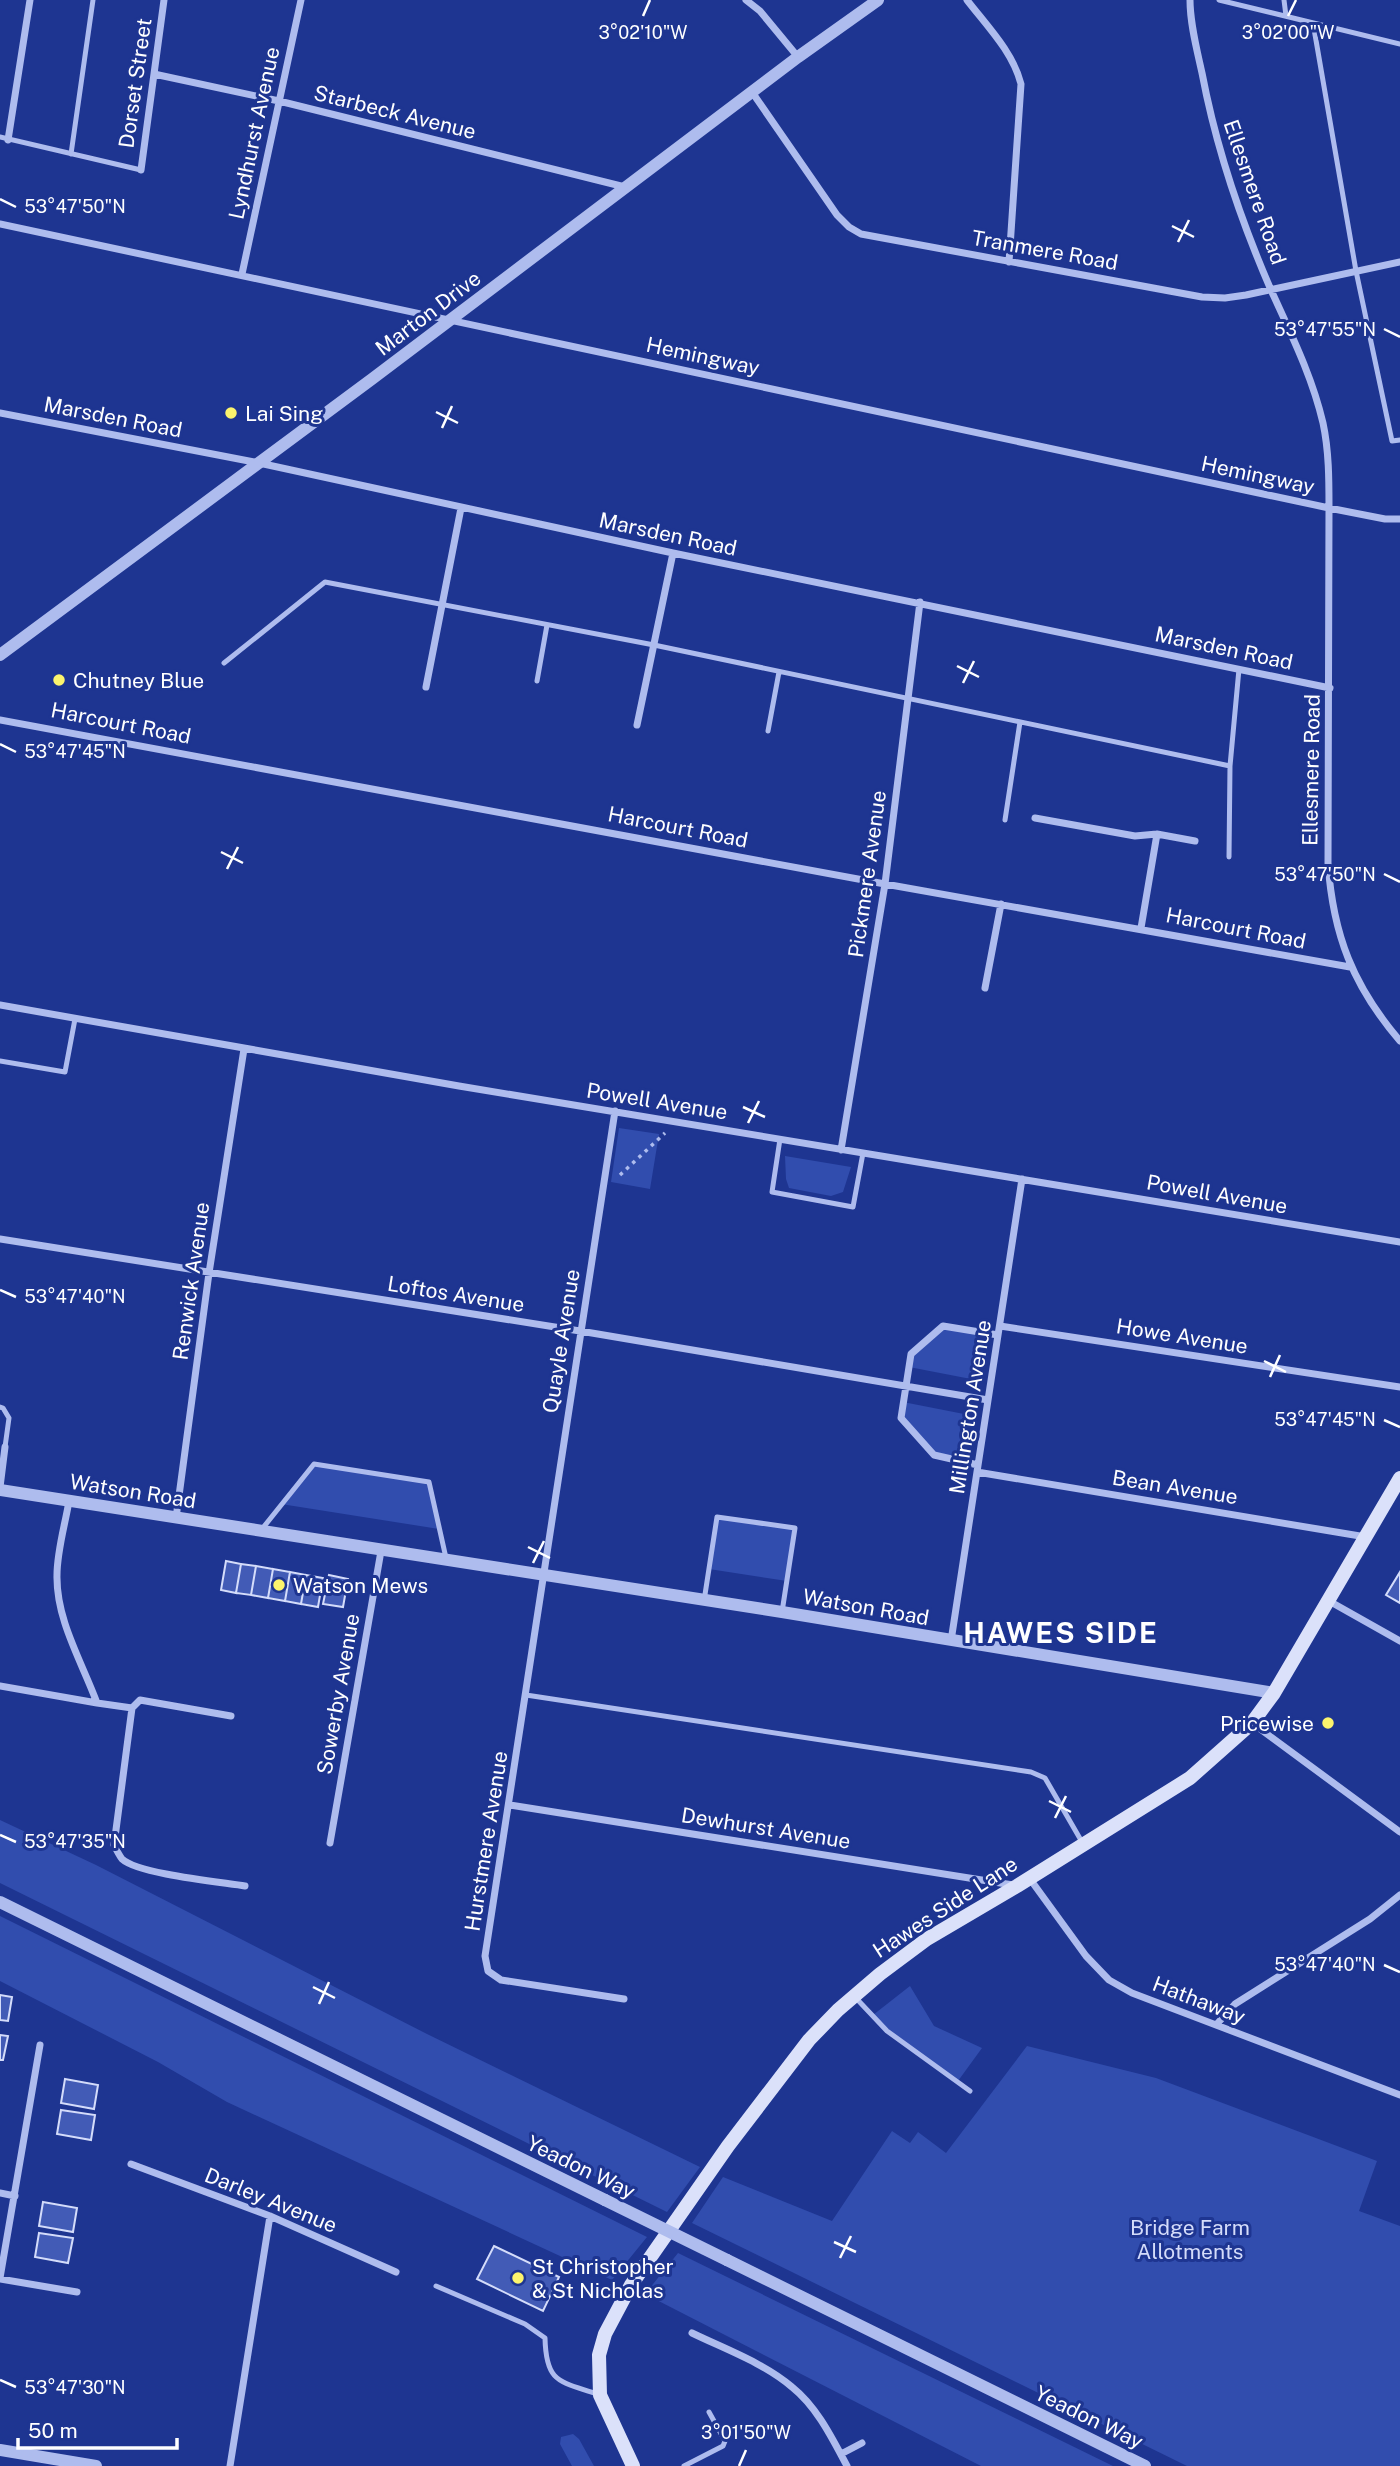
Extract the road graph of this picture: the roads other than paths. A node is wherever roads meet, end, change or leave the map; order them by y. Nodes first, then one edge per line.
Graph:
1 (30, 0) edge
2 (93, 0) edge
3 (164, 0) edge
4 (301, 0) edge
5 (746, 0) edge
6 (878, 0) edge
7 (967, 0) edge
8 (1190, 0) edge
9 (1219, 0) edge
10 (1284, 0) edge
11 (1286, 16) junction
12 (1313, 23) junction
13 (1400, 44) edge
14 (798, 57) junction
15 (155, 74) junction
16 (752, 93) junction
17 (279, 102) junction
18 (4, 138) edge
19 (71, 154) junction
20 (141, 170) joint
21 (626, 188) junction
22 (0, 225) edge
23 (1009, 262) junction
24 (1400, 262) edge
25 (1356, 271) junction
26 (242, 274) junction
27 (1271, 289) junction
28 (450, 320) junction
29 (0, 413) edge
30 (1400, 440) edge
31 (259, 463) junction
32 (461, 508) junction
33 (1329, 508) junction
34 (1400, 519) edge
35 (673, 553) junction
36 (919, 602) junction
37 (442, 604) junction
38 (547, 625) junction
39 (654, 645) junction
40 (0, 654) edge
41 (224, 663) dead end
42 (1239, 668) junction
43 (779, 672) junction
44 (537, 681) dead end
45 (426, 687) dead end
46 (1330, 688) junction
47 (908, 698) junction
48 (0, 720) edge
49 (1020, 722) junction
50 (637, 725) dead end
51 (768, 731) dead end
52 (1231, 763) junction
53 (1035, 818) dead end
54 (1005, 820) dead end
55 (1157, 834) junction
56 (1195, 841) dead end
57 (1229, 857) dead end
58 (885, 884) junction
59 (1001, 904) junction
60 (1141, 928) junction
61 (1350, 967) junction
62 (985, 988) dead end
63 (0, 1005) edge
64 (75, 1019) junction
65 (1400, 1041) edge
66 (244, 1049) junction
67 (0, 1061) edge
68 (615, 1111) junction
69 (780, 1139) junction
70 (841, 1150) junction
71 (863, 1153) junction
72 (1022, 1179) junction
73 (0, 1239) edge
74 (1400, 1242) edge
75 (209, 1273) junction
76 (999, 1330) junction
77 (580, 1331) junction
78 (905, 1385) junction
79 (1400, 1387) edge
80 (988, 1400) junction
81 (0, 1407) edge
82 (5, 1447) joint
83 (978, 1468) junction
84 (1400, 1478) edge
85 (0, 1488) edge
86 (69, 1501) junction
87 (176, 1518) junction
88 (260, 1531) junction
89 (1367, 1537) junction
90 (381, 1551) junction
91 (447, 1561) junction
92 (543, 1576) junction
93 (704, 1601) junction
94 (1329, 1601) junction
95 (782, 1612) junction
96 (951, 1641) junction
97 (1400, 1641) edge
98 (0, 1686) edge
99 (1274, 1693) junction
100 (526, 1695) junction
101 (97, 1703) junction
102 (132, 1708) junction
103 (230, 1716) dead end
104 (1252, 1723) junction
105 (510, 1805) junction
106 (1400, 1832) edge
107 (330, 1843) dead end
108 (1084, 1844) junction
109 (1023, 1882) junction
110 (245, 1886) dead end
111 (1400, 1895) edge
112 (0, 1902) edge
113 (854, 1996) junction
114 (624, 1999) dead end
115 (1216, 2025) junction
116 (40, 2045) dead end
117 (970, 2091) dead end
118 (1400, 2095) edge
119 (131, 2164) dead end
120 (0, 2193) edge
121 (15, 2196) junction
122 (270, 2216) junction
123 (396, 2272) dead end
124 (0, 2278) edge
125 (436, 2286) dead end
126 (77, 2292) dead end
127 (692, 2333) dead end
128 (600, 2395) junction
129 (709, 2412) dead end
130 (862, 2443) dead end
131 (0, 2450) edge
132 (841, 2454) junction
133 (76, 2464) edge
134 (96, 2466) edge
135 (230, 2466) edge
136 (633, 2466) edge
137 (684, 2466) edge
138 (848, 2466) edge
139 (1145, 2466) edge

1 - 18 street
2 - 19 lane
3 - 15 street, Dorset Street
4 - 17 street, Lyndhurst Avenue
5 - 14 street
6 - 14 street, Marton Drive
7 - 23 street
8 - 27 street, Ellesmere Road
9 - 11 lane
10 - 11 lane
11 - 12 lane
12 - 13 lane
12 - 25 lane
14 - 16 street, Marton Drive
15 - 17 street, Starbeck Avenue
15 - 20 street, Dorset Street
16 - 21 street, Marton Drive
16 - 23 street, Tranmere Road
17 - 21 street, Starbeck Avenue
17 - 26 street, Lyndhurst Avenue
18 - 19 lane
19 - 20 lane
21 - 28 street, Marton Drive
22 - 26 street, Hemingway
23 - 27 street, Tranmere Road
24 - 25 street, Tranmere Road
25 - 27 street, Tranmere Road
25 - 30 lane
26 - 28 street, Hemingway
27 - 33 street, Ellesmere Road
28 - 31 street, Marton Drive
28 - 33 street, Hemingway
29 - 31 street, Marsden Road
31 - 32 street, Marsden Road
31 - 40 street, Marton Drive
32 - 35 street, Marsden Road
32 - 37 street
33 - 34 street, Hemingway
33 - 46 street, Ellesmere Road
35 - 36 street, Marsden Road
35 - 39 street
36 - 42 street, Marsden Road
36 - 47 street, Pickmere Avenue
37 - 38 lane
37 - 41 lane
37 - 45 street
38 - 39 lane
38 - 44 lane
39 - 43 lane
39 - 50 street
42 - 46 street, Marsden Road
42 - 52 lane
43 - 47 lane
43 - 51 lane
46 - 61 street, Ellesmere Road
47 - 49 lane
47 - 58 street, Pickmere Avenue
48 - 58 street, Harcourt Road
49 - 52 lane
49 - 54 lane
52 - 57 lane
53 - 55 street
55 - 56 street
55 - 60 street
58 - 59 street, Harcourt Road
58 - 70 street, Pickmere Avenue
59 - 60 street, Harcourt Road
59 - 62 street
60 - 61 street, Harcourt Road
61 - 65 street, Ellesmere Road
63 - 64 street, Powell Avenue
64 - 66 street, Powell Avenue
64 - 67 lane
66 - 68 street, Powell Avenue
66 - 75 street, Renwick Avenue
68 - 69 street, Powell Avenue
68 - 77 street, Quayle Avenue
69 - 70 street, Powell Avenue
69 - 71 lane
70 - 71 street, Powell Avenue
71 - 72 street, Powell Avenue
72 - 74 street, Powell Avenue
72 - 76 street, Millington Avenue
73 - 75 street, Loftos Avenue
75 - 77 street, Loftos Avenue
75 - 87 street, Renwick Avenue
76 - 78 street
76 - 79 street, Howe Avenue
76 - 80 street, Millington Avenue
77 - 78 street, Loftos Avenue
77 - 92 street, Quayle Avenue
78 - 80 street, Loftos Avenue
78 - 83 street
80 - 83 street, Millington Avenue
81 - 82 lane
82 - 85 street
83 - 89 street, Bean Avenue
83 - 96 street, Millington Avenue
84 - 89 main road, Hawes Side Lane
85 - 86 street, Watson Road
86 - 87 street, Watson Road
86 - 101 street
87 - 88 street, Watson Road
88 - 90 street, Watson Road
88 - 91 lane
89 - 94 main road, Hawes Side Lane
90 - 91 street, Watson Road
90 - 107 street, Sowerby Avenue
91 - 92 street, Watson Road
92 - 93 street, Watson Road
92 - 100 street, Hurstmere Avenue
93 - 95 street, Watson Road
93 - 95 lane, Watson Road
94 - 97 street
94 - 99 main road, Hawes Side Lane
95 - 96 street, Watson Road
96 - 99 street, Watson Road
98 - 101 street
99 - 104 main road, Hawes Side Lane
100 - 105 street, Hurstmere Avenue
100 - 108 lane
101 - 102 street
102 - 103 street
102 - 110 street
104 - 106 street
104 - 108 main road, Hawes Side Lane
105 - 109 street, Dewhurst Avenue
105 - 114 street, Hurstmere Avenue
108 - 109 main road, Hawes Side Lane
109 - 113 main road, Hawes Side Lane
109 - 115 street, Hathaway
111 - 115 street
112 - 139 street, Yeadon Way, bridge
113 - 117 lane
113 - 128 main road, Hawes Side Lane
115 - 118 street, Hathaway
116 - 121 street
119 - 122 street, Darley Avenue
120 - 121 street
121 - 124 street
122 - 123 street, Darley Avenue
122 - 135 street
124 - 126 street
125 - 128 lane
127 - 132 street
128 - 136 main road, Hawes Side Lane
129 - 137 lane
130 - 132 street
131 - 133 street
132 - 138 street
133 - 134 street

